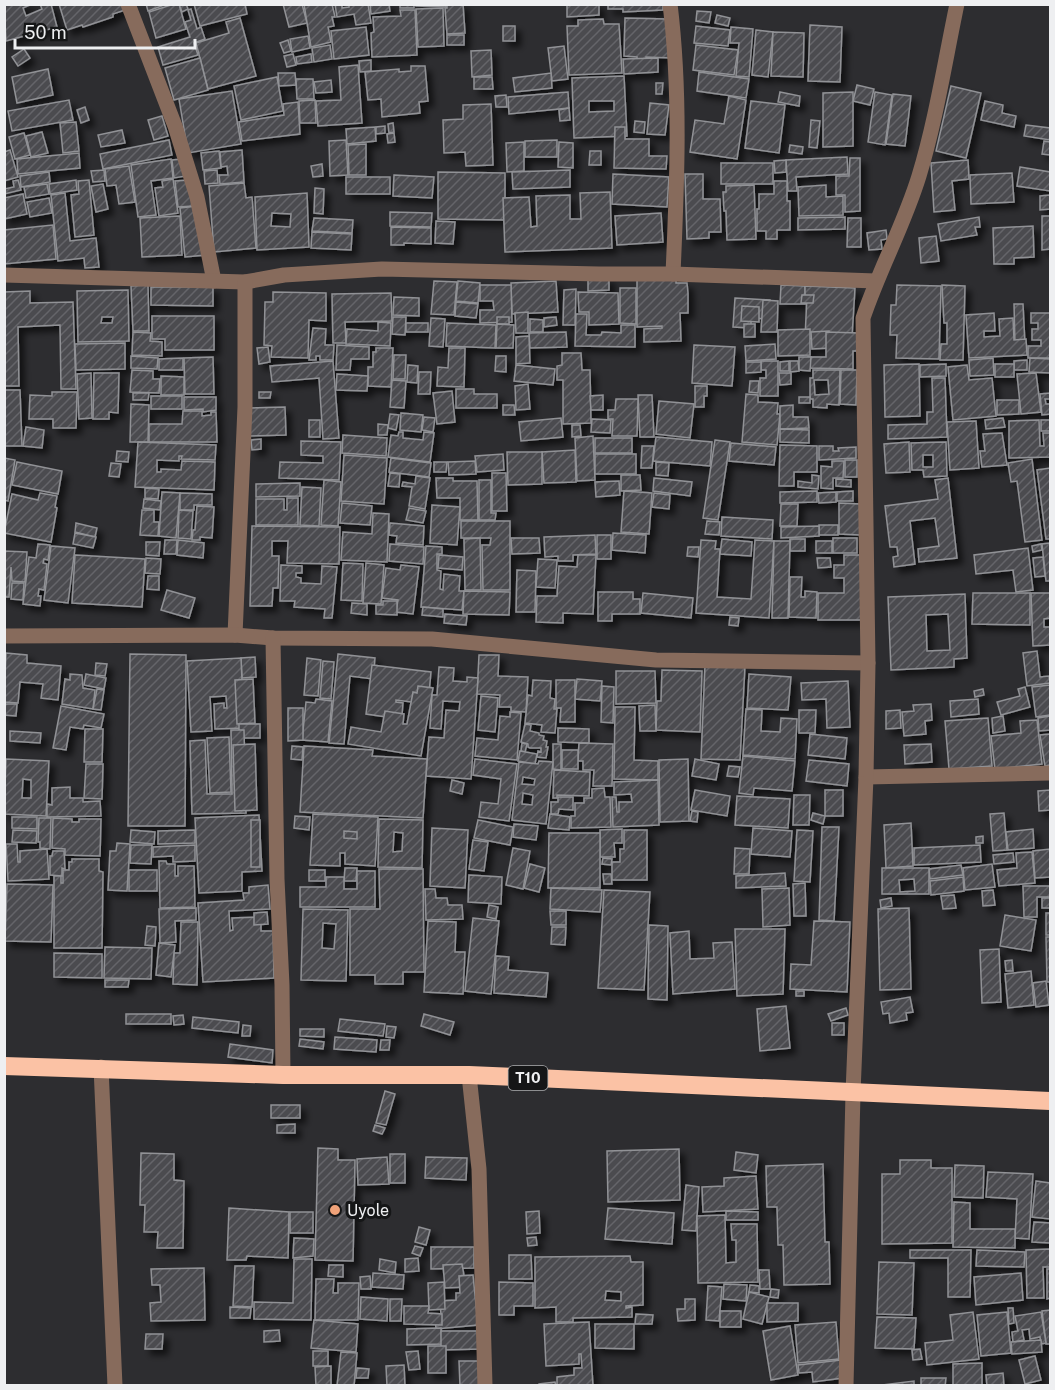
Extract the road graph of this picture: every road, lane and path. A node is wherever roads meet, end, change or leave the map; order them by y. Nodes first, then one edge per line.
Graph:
1 (128, 4) edge
2 (670, 4) edge
3 (957, 4) edge
4 (673, 274) junction
5 (4, 275) edge
6 (214, 281) junction
7 (876, 281) junction
8 (246, 282) junction
9 (235, 635) junction
10 (4, 636) edge
11 (273, 639) junction
12 (868, 663) junction
13 (1050, 773) edge
14 (866, 777) junction
15 (4, 1066) edge
16 (101, 1067) junction
17 (283, 1075) junction
18 (469, 1075) junction
19 (853, 1093) junction
20 (1050, 1101) edge
21 (115, 1386) edge
22 (485, 1386) edge
23 (846, 1386) edge

1 - 6 street
2 - 4 street
3 - 7 street
4 - 7 street
4 - 8 street
5 - 6 street
6 - 8 street
7 - 12 street
8 - 9 street
9 - 10 street
9 - 11 street
11 - 12 street
11 - 17 street
12 - 14 street
13 - 14 street
14 - 19 street
15 - 16 highway, T10
16 - 17 highway, T10
16 - 21 street
17 - 18 highway, T10
18 - 19 highway, T10
18 - 22 street
19 - 20 highway, T10
19 - 23 street

